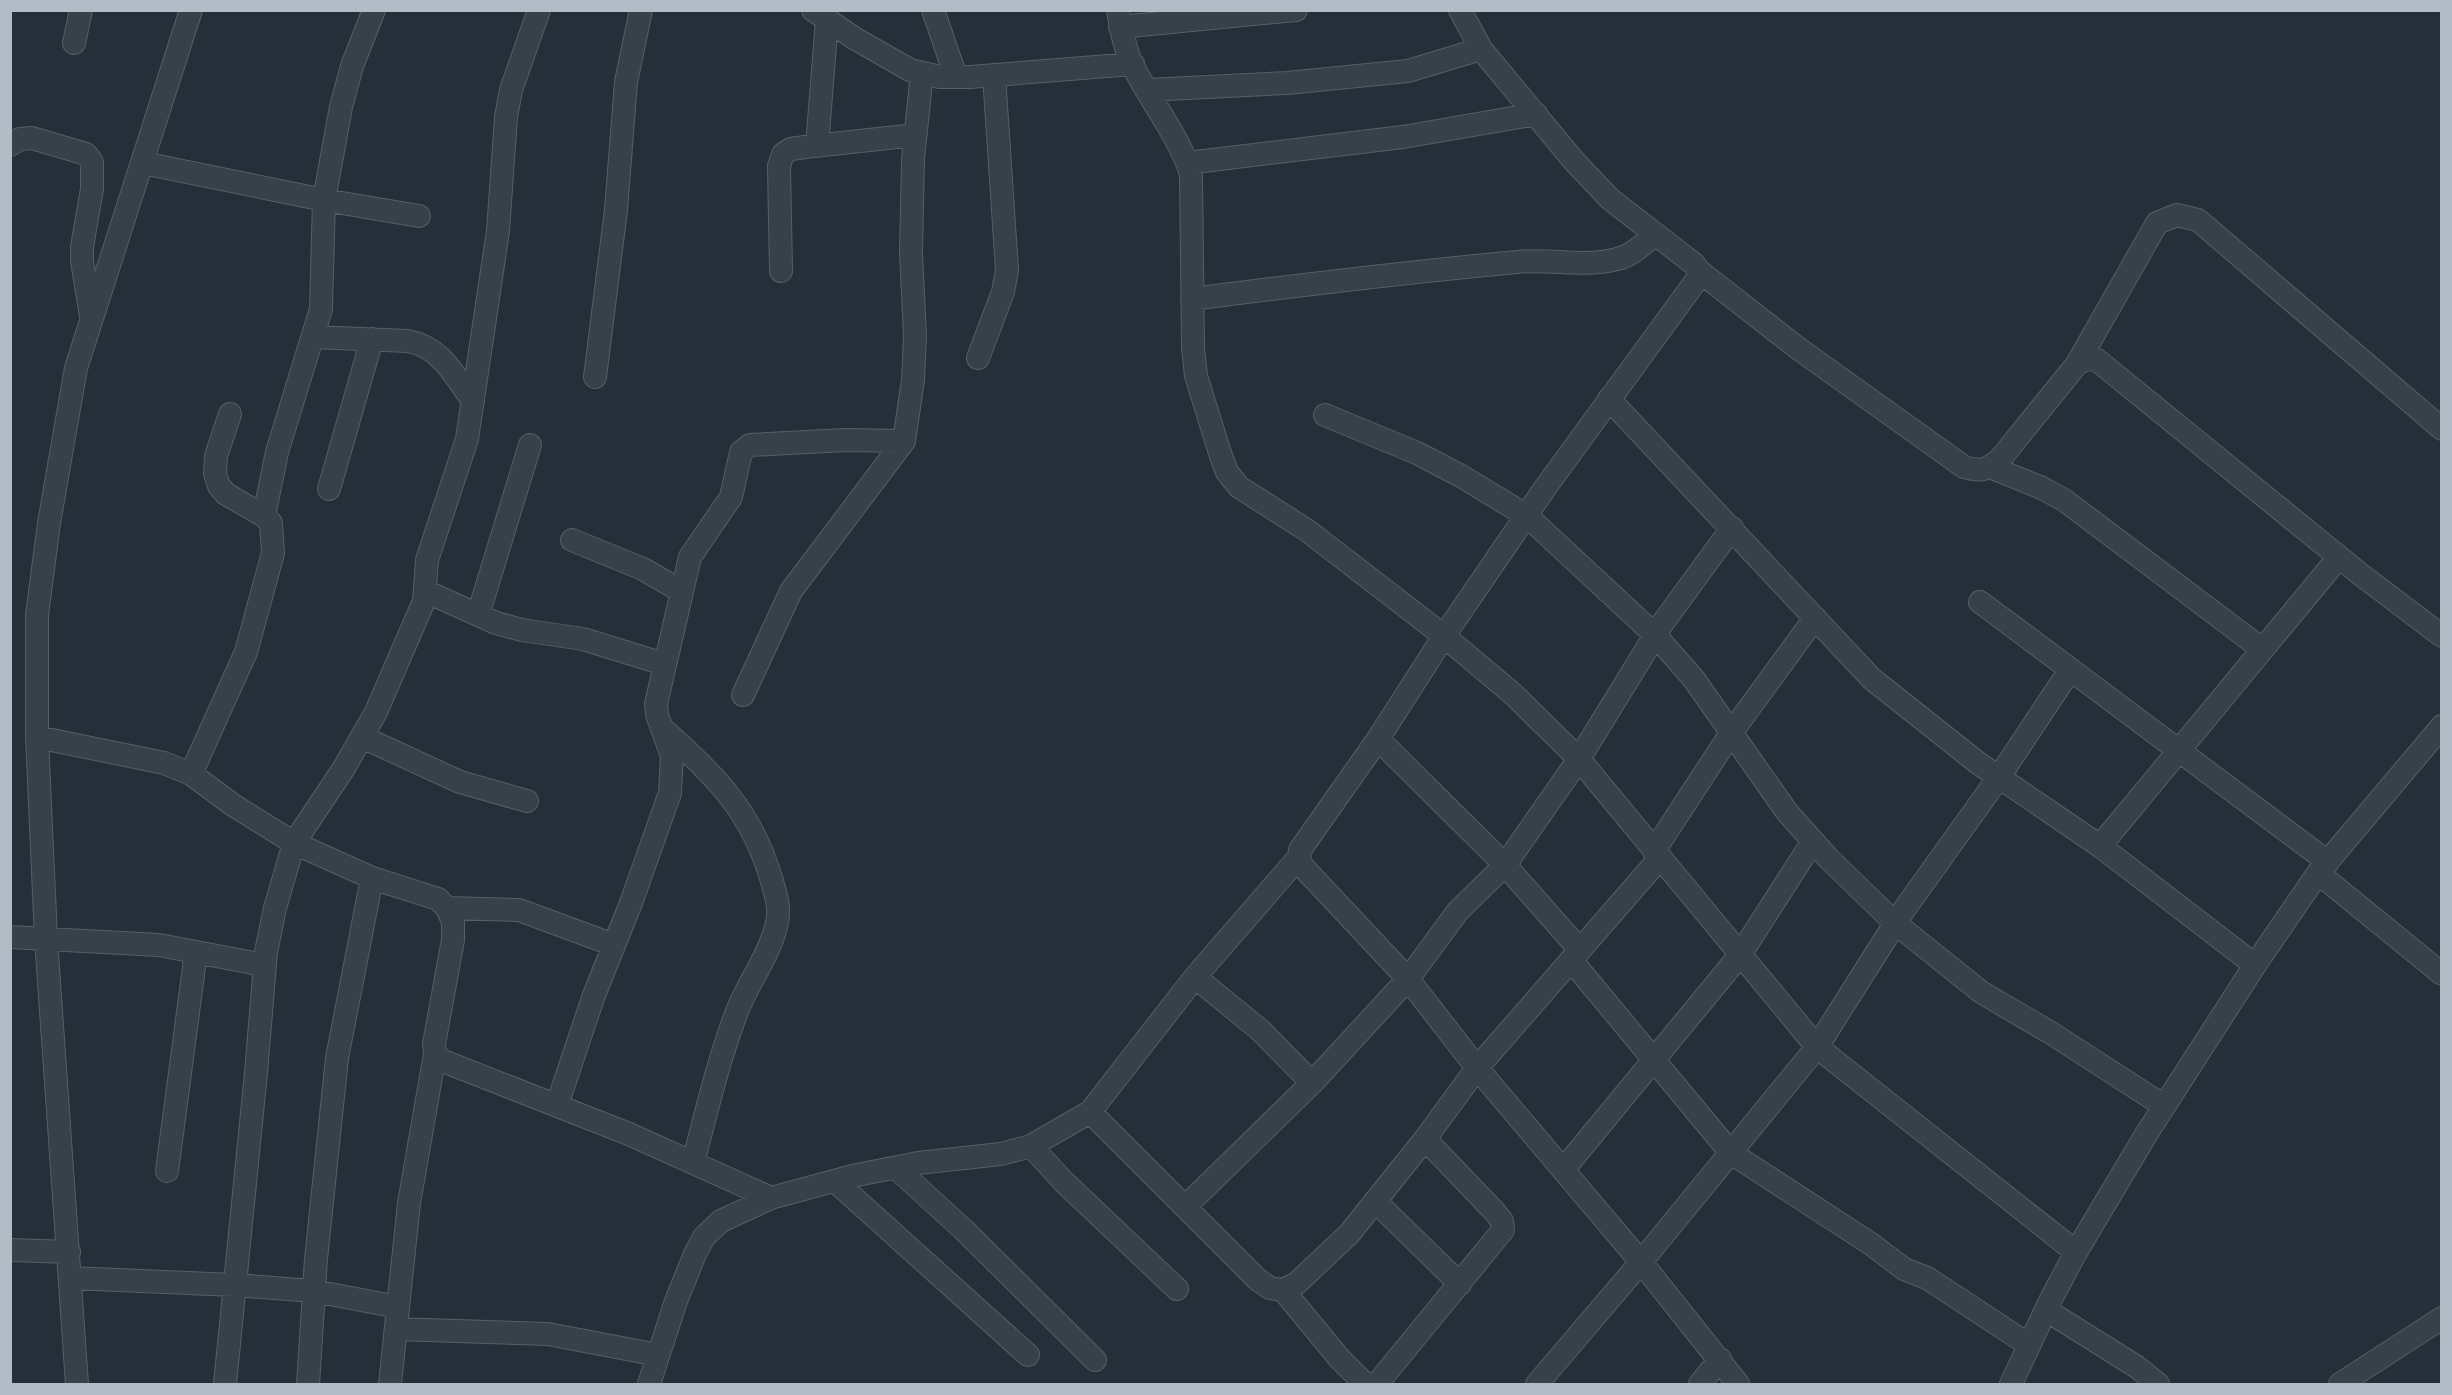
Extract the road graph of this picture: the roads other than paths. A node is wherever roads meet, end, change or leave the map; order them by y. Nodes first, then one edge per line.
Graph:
1 (81, 10) edge
2 (191, 10) edge
3 (374, 10) edge
4 (539, 10) edge
5 (641, 10) edge
6 (933, 10) edge
7 (1296, 10) edge
8 (1460, 10) edge
9 (820, 15) edge
10 (1119, 19) edge
11 (74, 43) dead end
12 (1481, 49) junction
13 (1132, 64) junction
14 (922, 73) junction
15 (994, 75) junction
16 (956, 77) junction
17 (1148, 90) junction
18 (1536, 114) junction
19 (915, 135) junction
20 (10, 145) edge
21 (817, 146) junction
22 (143, 163) junction
23 (1187, 163) junction
24 (324, 200) junction
25 (419, 216) dead end
26 (1654, 235) junction
27 (781, 271) dead end
28 (1699, 271) junction
29 (1192, 298) junction
30 (92, 320) junction
31 (314, 337) junction
32 (372, 339) junction
33 (978, 358) dead end
34 (2077, 364) junction
35 (595, 377) dead end
36 (1609, 399) junction
37 (473, 401) junction
38 (230, 414) dead end
39 (1325, 415) dead end
40 (2442, 429) edge
41 (904, 441) junction
42 (530, 445) dead end
43 (1990, 467) junction
44 (329, 489) dead end
45 (264, 516) junction
46 (1527, 516) junction
47 (1732, 528) junction
48 (572, 540) dead end
49 (2338, 557) junction
50 (425, 591) junction
51 (681, 591) junction
52 (1980, 602) dead end
53 (478, 615) junction
54 (1815, 618) junction
55 (1655, 635) junction
56 (1444, 636) junction
57 (2442, 636) edge
58 (2262, 649) junction
59 (664, 664) junction
60 (2070, 670) junction
61 (743, 695) dead end
62 (2442, 726) edge
63 (661, 727) junction
64 (1731, 733) junction
65 (37, 737) junction
66 (362, 737) junction
67 (1378, 739) junction
68 (2180, 749) junction
69 (1579, 759) junction
70 (191, 774) junction
71 (1999, 777) junction
72 (527, 801) dead end
73 (1813, 841) junction
74 (294, 843) junction
75 (2100, 846) junction
76 (1657, 854) junction
77 (1299, 857) junction
78 (1504, 865) junction
79 (2323, 868) junction
80 (372, 878) junction
81 (447, 908) junction
82 (1895, 923) junction
83 (10, 937) edge
84 (46, 939) junction
85 (614, 945) junction
86 (196, 952) junction
87 (1575, 955) junction
88 (1740, 955) junction
89 (2255, 964) junction
90 (264, 965) junction
91 (2442, 974) edge
92 (1195, 977) junction
93 (1408, 979) junction
94 (1817, 1047) junction
95 (435, 1054) junction
96 (1655, 1061) junction
97 (1476, 1068) junction
98 (1312, 1083) junction
99 (557, 1105) junction
100 (2164, 1106) junction
101 (1090, 1112) junction
102 (1425, 1138) junction
103 (1031, 1146) junction
104 (1731, 1153) junction
105 (693, 1163) junction
106 (896, 1168) junction
107 (1563, 1170) junction
108 (167, 1172) dead end
109 (835, 1181) junction
110 (771, 1198) junction
111 (1375, 1201) junction
112 (1185, 1207) junction
113 (10, 1250) edge
114 (69, 1252) junction
115 (2076, 1252) junction
116 (1641, 1262) junction
117 (71, 1278) junction
118 (1460, 1284) junction
119 (234, 1285) junction
120 (1177, 1289) dead end
121 (1283, 1290) junction
122 (314, 1291) junction
123 (2046, 1310) junction
124 (397, 1318) junction
125 (2442, 1318) edge
126 (2029, 1345) junction
127 (1028, 1354) dead end
128 (658, 1355) junction
129 (1720, 1359) junction
130 (1095, 1360) dead end
131 (1546, 1381) edge
132 (77, 1384) edge
133 (225, 1384) edge
134 (308, 1384) edge
135 (390, 1384) edge
136 (649, 1384) edge
137 (1365, 1384) edge
138 (1377, 1384) edge
139 (1700, 1384) edge
140 (1738, 1384) edge
141 (2011, 1384) edge
142 (2158, 1384) edge
143 (2340, 1384) edge

1 - 11 street
2 - 22 street
3 - 24 street
4 - 37 street
5 - 35 street
6 - 16 street
7 - 10 street
8 - 12 street
9 - 14 street
9 - 21 street
10 - 13 street
12 - 17 street
12 - 18 street
13 - 15 street
13 - 17 street
14 - 16 street
14 - 19 street
15 - 16 street
15 - 33 street
17 - 23 street
18 - 23 street
18 - 26 street
19 - 21 street
19 - 41 street
20 - 30 street
21 - 27 street
22 - 24 street
22 - 30 street
23 - 29 street
24 - 25 street
24 - 31 street
26 - 28 street
26 - 29 street
28 - 36 street
28 - 43 street
29 - 56 street
30 - 65 street
31 - 32 street
31 - 45 street
32 - 37 street
32 - 44 street
34 - 40 street
34 - 43 street
34 - 49 street
36 - 46 street
36 - 47 street
37 - 50 street
38 - 45 street
39 - 46 street
41 - 51 street
41 - 61 street
42 - 53 street
43 - 58 street
45 - 70 street
46 - 55 street
46 - 56 street
47 - 54 street
47 - 55 street
48 - 51 street
49 - 57 street
49 - 58 street
50 - 53 street
50 - 66 street
51 - 59 street
52 - 60 street
53 - 59 street
54 - 64 street
54 - 71 street
55 - 64 street
55 - 69 street
56 - 67 street
56 - 69 street
58 - 68 street
59 - 63 street
60 - 68 street
60 - 71 street
62 - 79 street
63 - 85 street
63 - 105 street
64 - 73 street
64 - 76 street
65 - 70 street
65 - 84 street
66 - 72 street
66 - 74 street
67 - 77 street
67 - 78 street
68 - 75 street
68 - 79 street
69 - 76 street
69 - 78 street
70 - 74 street
71 - 75 street
71 - 82 street
73 - 82 street
73 - 88 street
74 - 80 street
74 - 90 street
75 - 89 street
76 - 87 street
76 - 88 street
77 - 92 street
77 - 93 street
78 - 87 street
78 - 93 street
79 - 89 street
79 - 91 street
80 - 81 street
80 - 122 street
81 - 85 street
81 - 95 street
82 - 94 street
82 - 100 street
83 - 84 street
84 - 86 street
84 - 114 street
85 - 99 street
86 - 90 street
86 - 108 street
87 - 96 street
87 - 97 street
88 - 94 street
88 - 96 street
89 - 100 street
90 - 119 street
92 - 98 street
92 - 101 street
93 - 97 street
93 - 98 street
94 - 104 street
94 - 115 street
95 - 99 street
95 - 124 street
96 - 104 street
96 - 107 street
97 - 102 street
97 - 107 street
98 - 112 street
99 - 105 street
100 - 115 street
101 - 103 street
101 - 112 street
102 - 111 street
102 - 118 street
103 - 106 street
103 - 120 street
104 - 116 street
104 - 126 street
105 - 110 street
106 - 109 street
106 - 130 street
107 - 116 street
109 - 110 street
109 - 127 street
110 - 128 street
111 - 118 street
111 - 121 street
112 - 121 street
113 - 114 street
114 - 117 street
115 - 123 street
116 - 129 street
116 - 131 street
117 - 119 street
117 - 132 street
118 - 138 street
119 - 122 street
119 - 133 street
121 - 137 street
122 - 124 street
122 - 134 street
123 - 126 street
123 - 142 street
124 - 128 street
124 - 135 street
125 - 143 street
126 - 141 street
128 - 136 street
129 - 139 street
129 - 140 street

